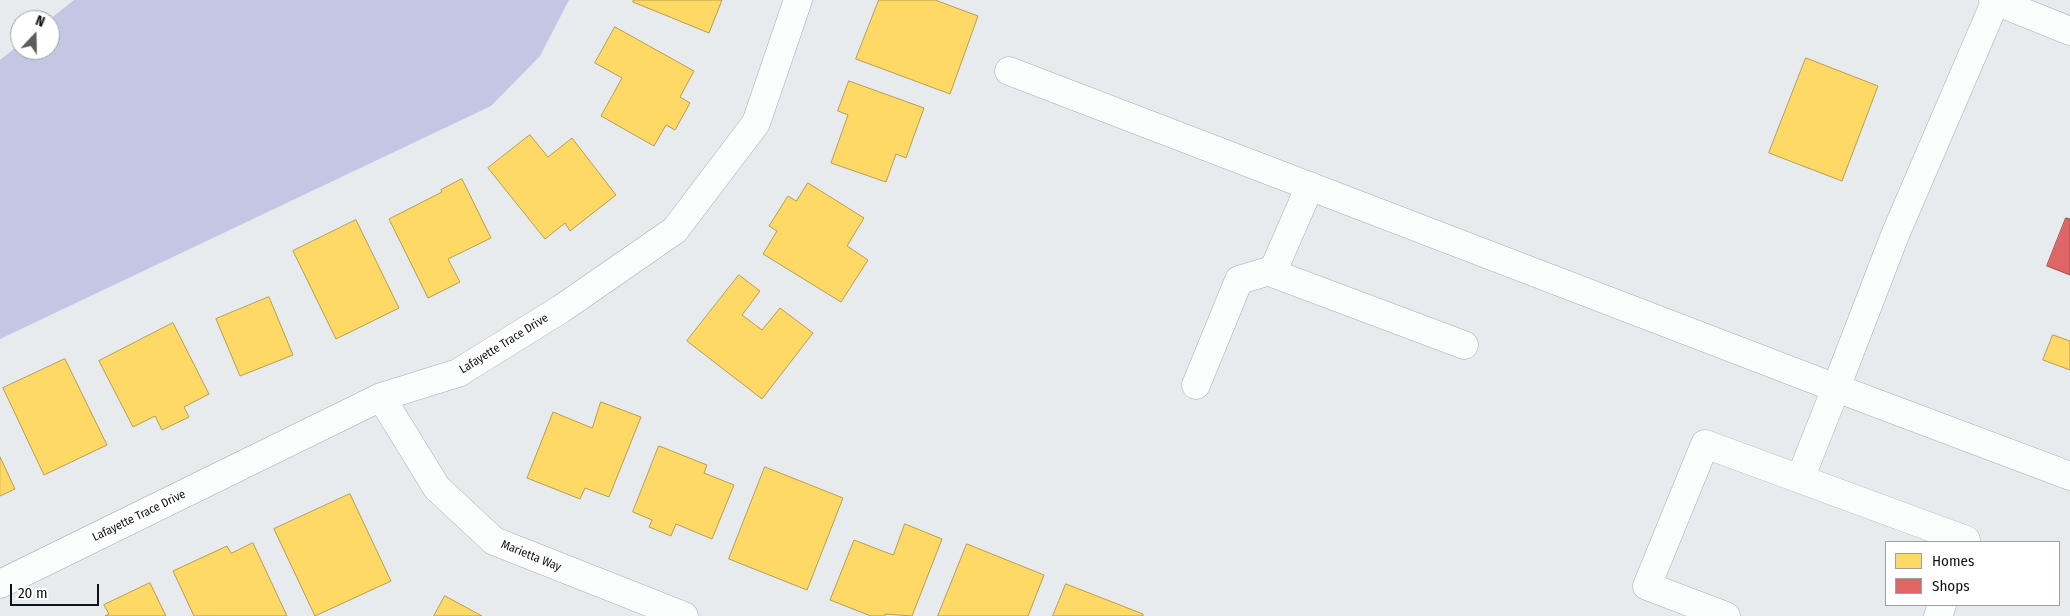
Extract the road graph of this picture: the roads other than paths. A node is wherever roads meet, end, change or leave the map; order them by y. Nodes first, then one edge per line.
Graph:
1 (798, 0) edge
2 (1995, 0) edge
3 (2070, 31) edge
4 (1009, 71) dead end
5 (1310, 186) junction
6 (1273, 270) junction
7 (1464, 345) dead end
8 (1196, 385) dead end
9 (1836, 388) junction
10 (381, 397) junction
11 (2070, 476) edge
12 (1800, 479) junction
13 (1966, 541) edge
14 (0, 584) edge
15 (684, 616) edge
16 (1726, 616) edge

1 - 10 street, Lafayette Trace Drive
2 - 3 street
2 - 9 street
4 - 5 street
5 - 6 street
5 - 9 street
6 - 7 street
6 - 8 street
9 - 11 street
9 - 12 street
10 - 14 street, Lafayette Trace Drive
10 - 15 street, Marietta Way
12 - 13 street
12 - 16 street

